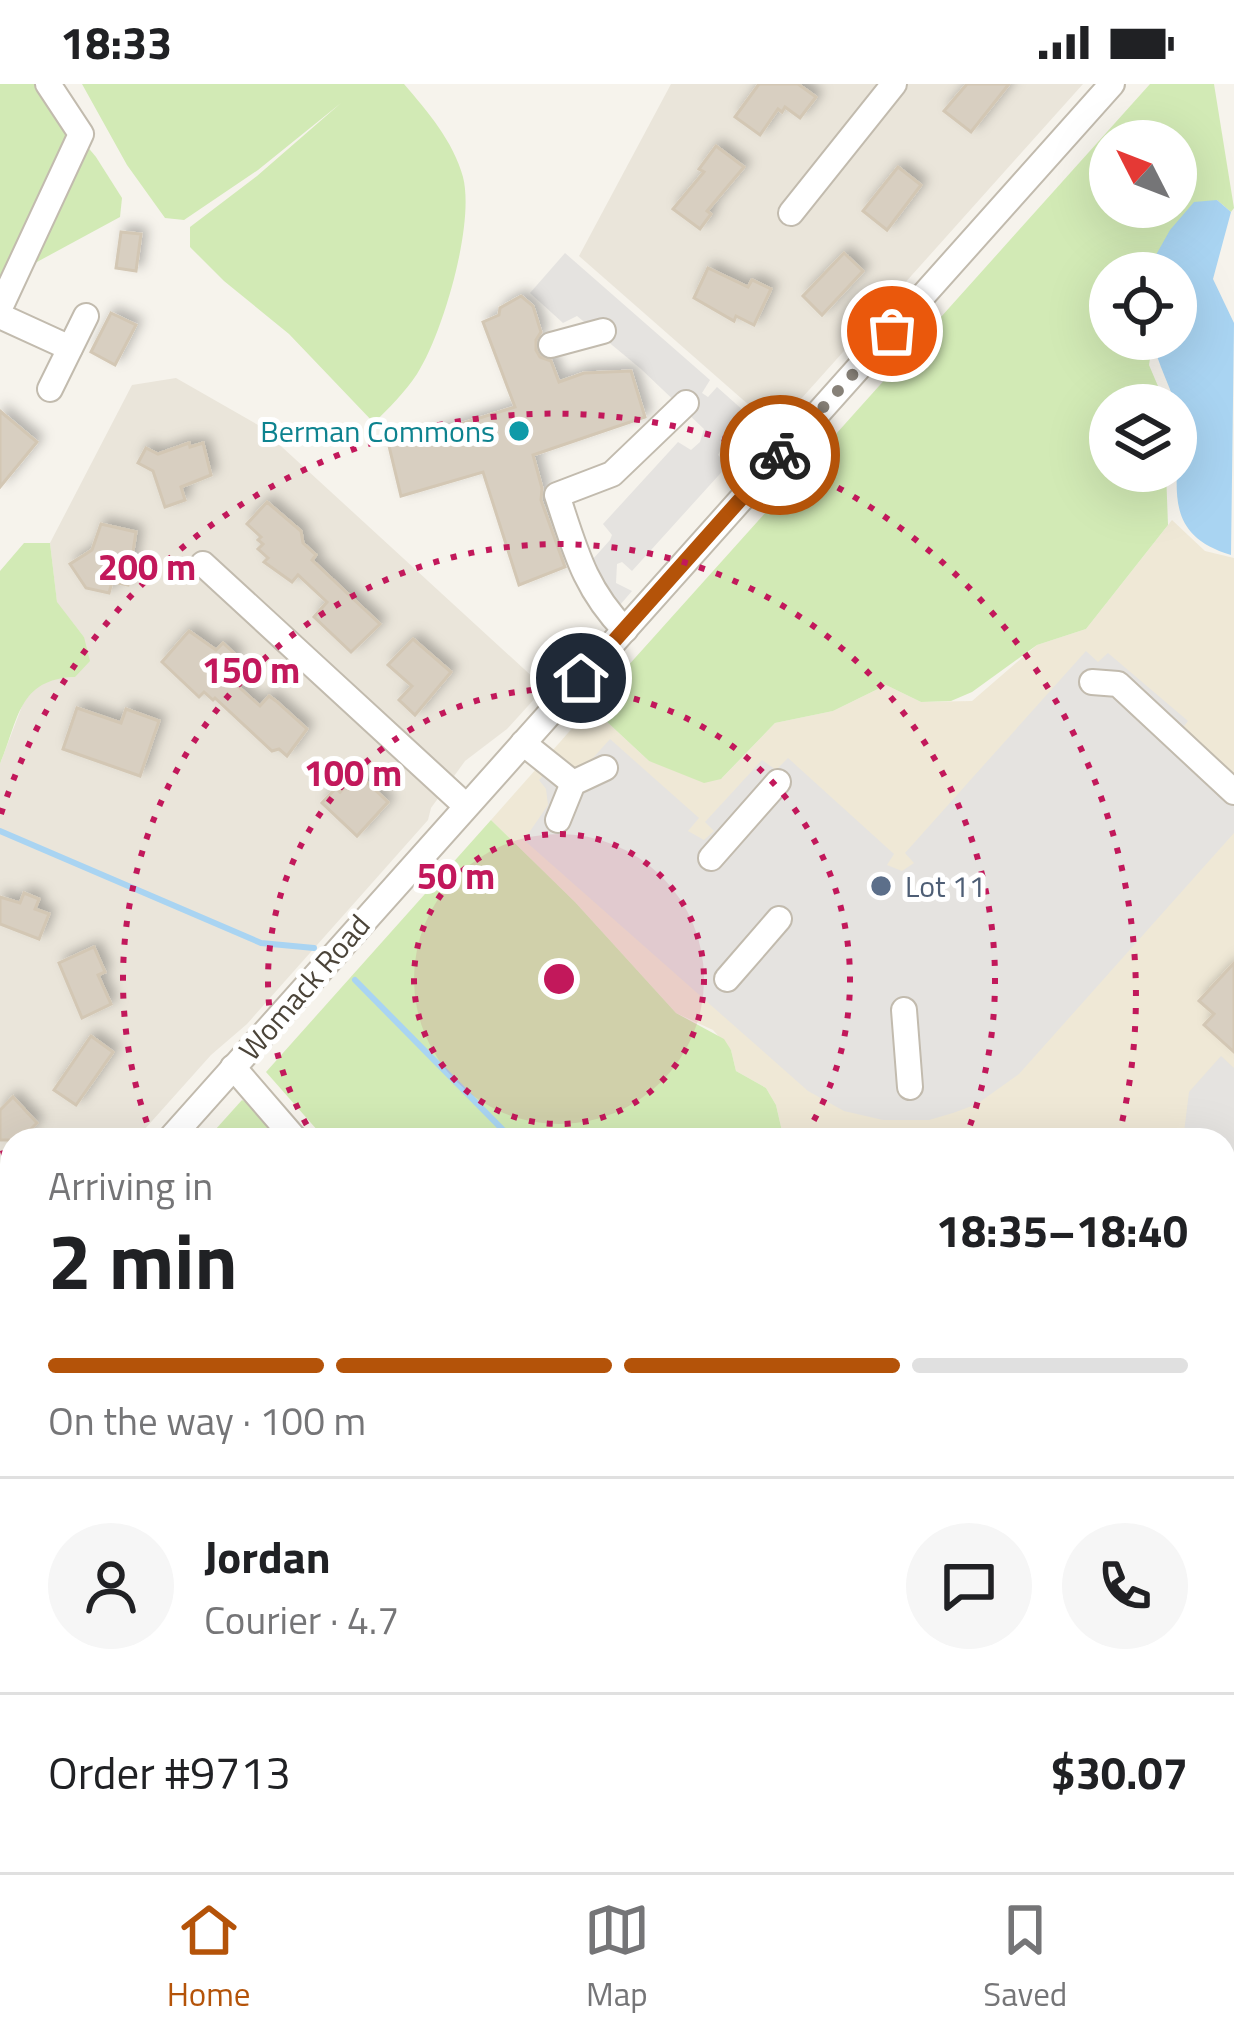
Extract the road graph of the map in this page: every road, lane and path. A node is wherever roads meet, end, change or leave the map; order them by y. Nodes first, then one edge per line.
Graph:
1 (48, 84) edge
2 (894, 84) edge
3 (1112, 84) edge
4 (791, 213) dead end
5 (0, 312) edge
6 (86, 316) dead end
7 (603, 331) dead end
8 (551, 345) dead end
9 (70, 348) junction
10 (50, 389) dead end
11 (686, 403) dead end
12 (739, 448) dead end
13 (766, 472) junction
14 (203, 564) dead end
15 (625, 630) junction
16 (1092, 682) dead end
17 (523, 743) junction
18 (605, 768) dead end
19 (778, 782) dead end
20 (573, 783) junction
21 (1234, 792) edge
22 (466, 806) junction
23 (558, 820) dead end
24 (711, 857) dead end
25 (779, 919) dead end
26 (727, 979) dead end
27 (904, 1010) dead end
28 (232, 1067) junction
29 (910, 1087) dead end
30 (179, 1128) edge
31 (285, 1128) edge

1 - 5 street
2 - 4 street
3 - 13 street, Womack Road
5 - 9 street
6 - 9 street
7 - 8 street
9 - 10 street
11 - 15 street
12 - 13 street
13 - 15 street, Womack Road
14 - 22 street
15 - 17 street, Womack Road
16 - 21 street
17 - 20 street
17 - 22 street, Womack Road
18 - 20 street
19 - 24 street
20 - 23 street
22 - 28 street, Womack Road
25 - 26 street
27 - 29 street
28 - 30 street, Womack Road
28 - 31 street

